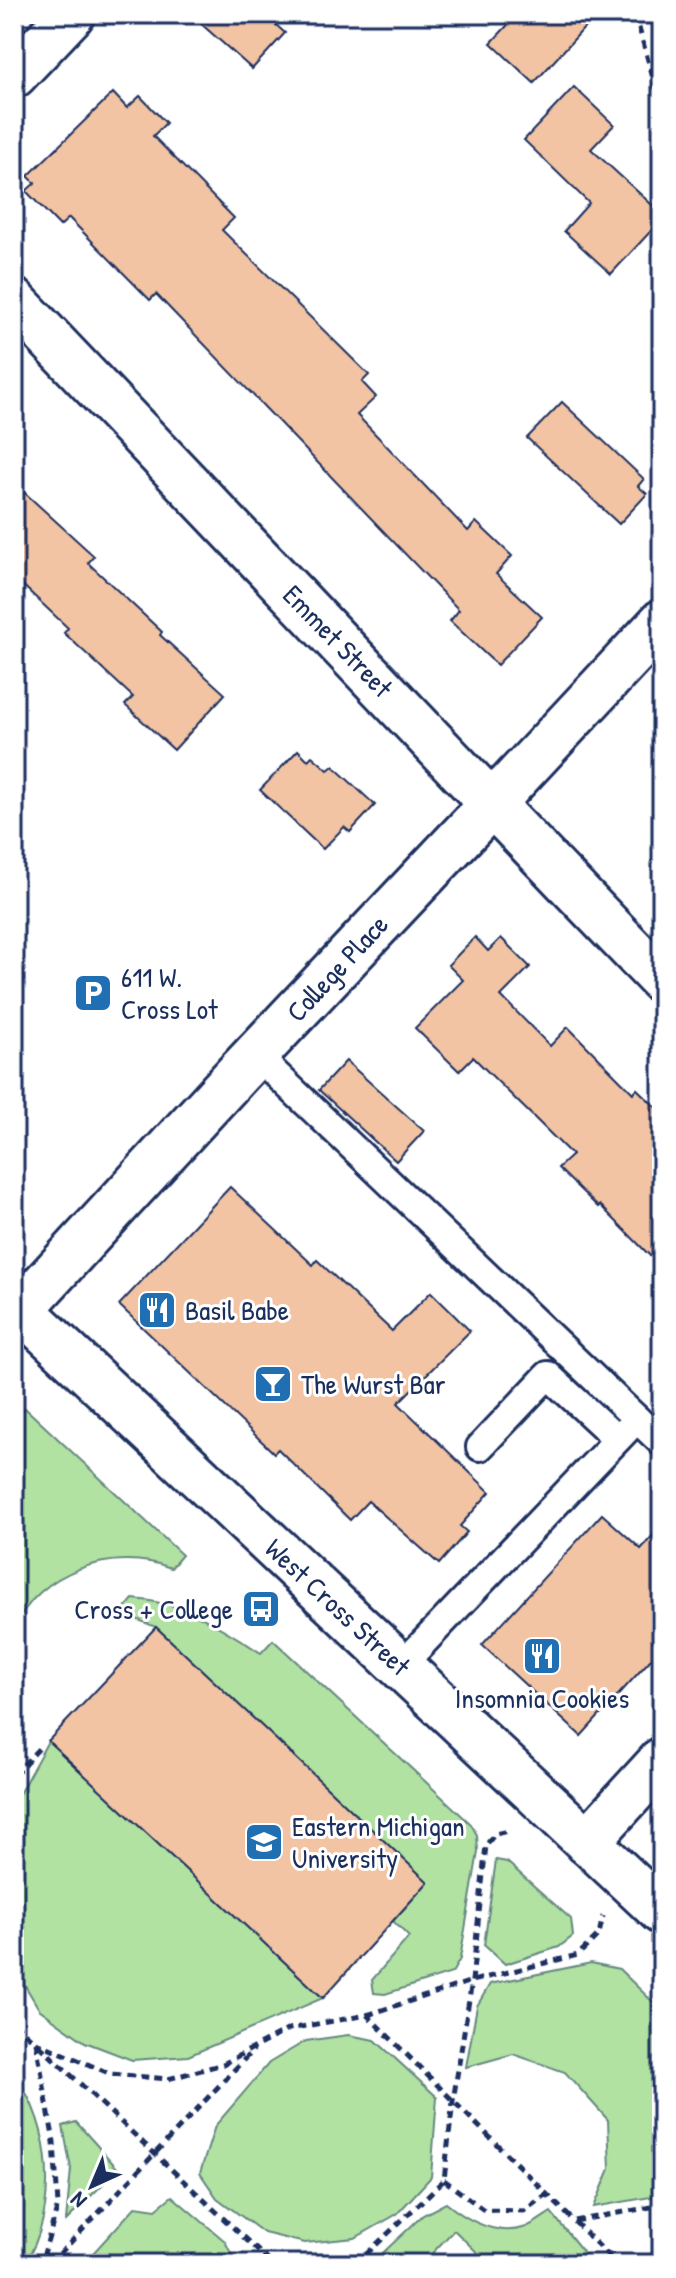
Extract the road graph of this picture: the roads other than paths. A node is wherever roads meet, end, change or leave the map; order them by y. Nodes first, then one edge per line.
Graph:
1 (72, 14) edge
2 (14, 75) edge
3 (14, 301) edge
4 (662, 622) edge
5 (492, 804) junction
6 (662, 981) edge
7 (256, 1055) junction
8 (16, 1310) edge
9 (637, 1419) junction
10 (617, 1439) junction
11 (662, 1443) edge
12 (480, 1447) dead end
13 (401, 1666) junction
14 (662, 1760) edge
15 (587, 1842) junction
16 (662, 1912) edge

1 - 2 street
3 - 5 street, Emmet Street
4 - 5 street, College Place
5 - 6 street, Emmet Street
5 - 7 street, College Place
7 - 8 street, College Place
7 - 9 lane
8 - 13 street, West Cross Street
9 - 10 lane
9 - 11 lane
10 - 12 lane
10 - 13 lane
13 - 15 street, West Cross Street
14 - 15 street
15 - 16 street, West Cross Street

